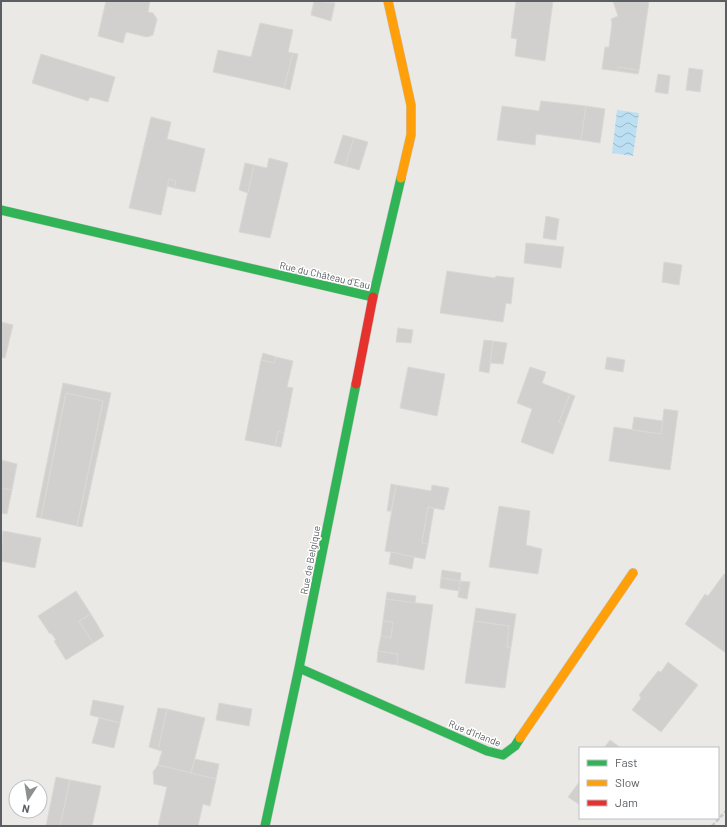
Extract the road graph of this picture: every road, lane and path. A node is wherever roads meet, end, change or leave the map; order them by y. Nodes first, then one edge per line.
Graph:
1 (388, 1) edge
2 (1, 210) edge
3 (373, 297) junction
4 (633, 573) dead end
5 (299, 668) junction
6 (726, 811) edge
7 (719, 818) edge
8 (265, 826) edge

1 - 3 street, Rue du Château d'Eau
2 - 3 street, Rue du Château d'Eau
3 - 5 street, Rue de Belgique
4 - 5 street, Rue d'Irlande
5 - 8 street, Rue de Belgique
6 - 7 path

